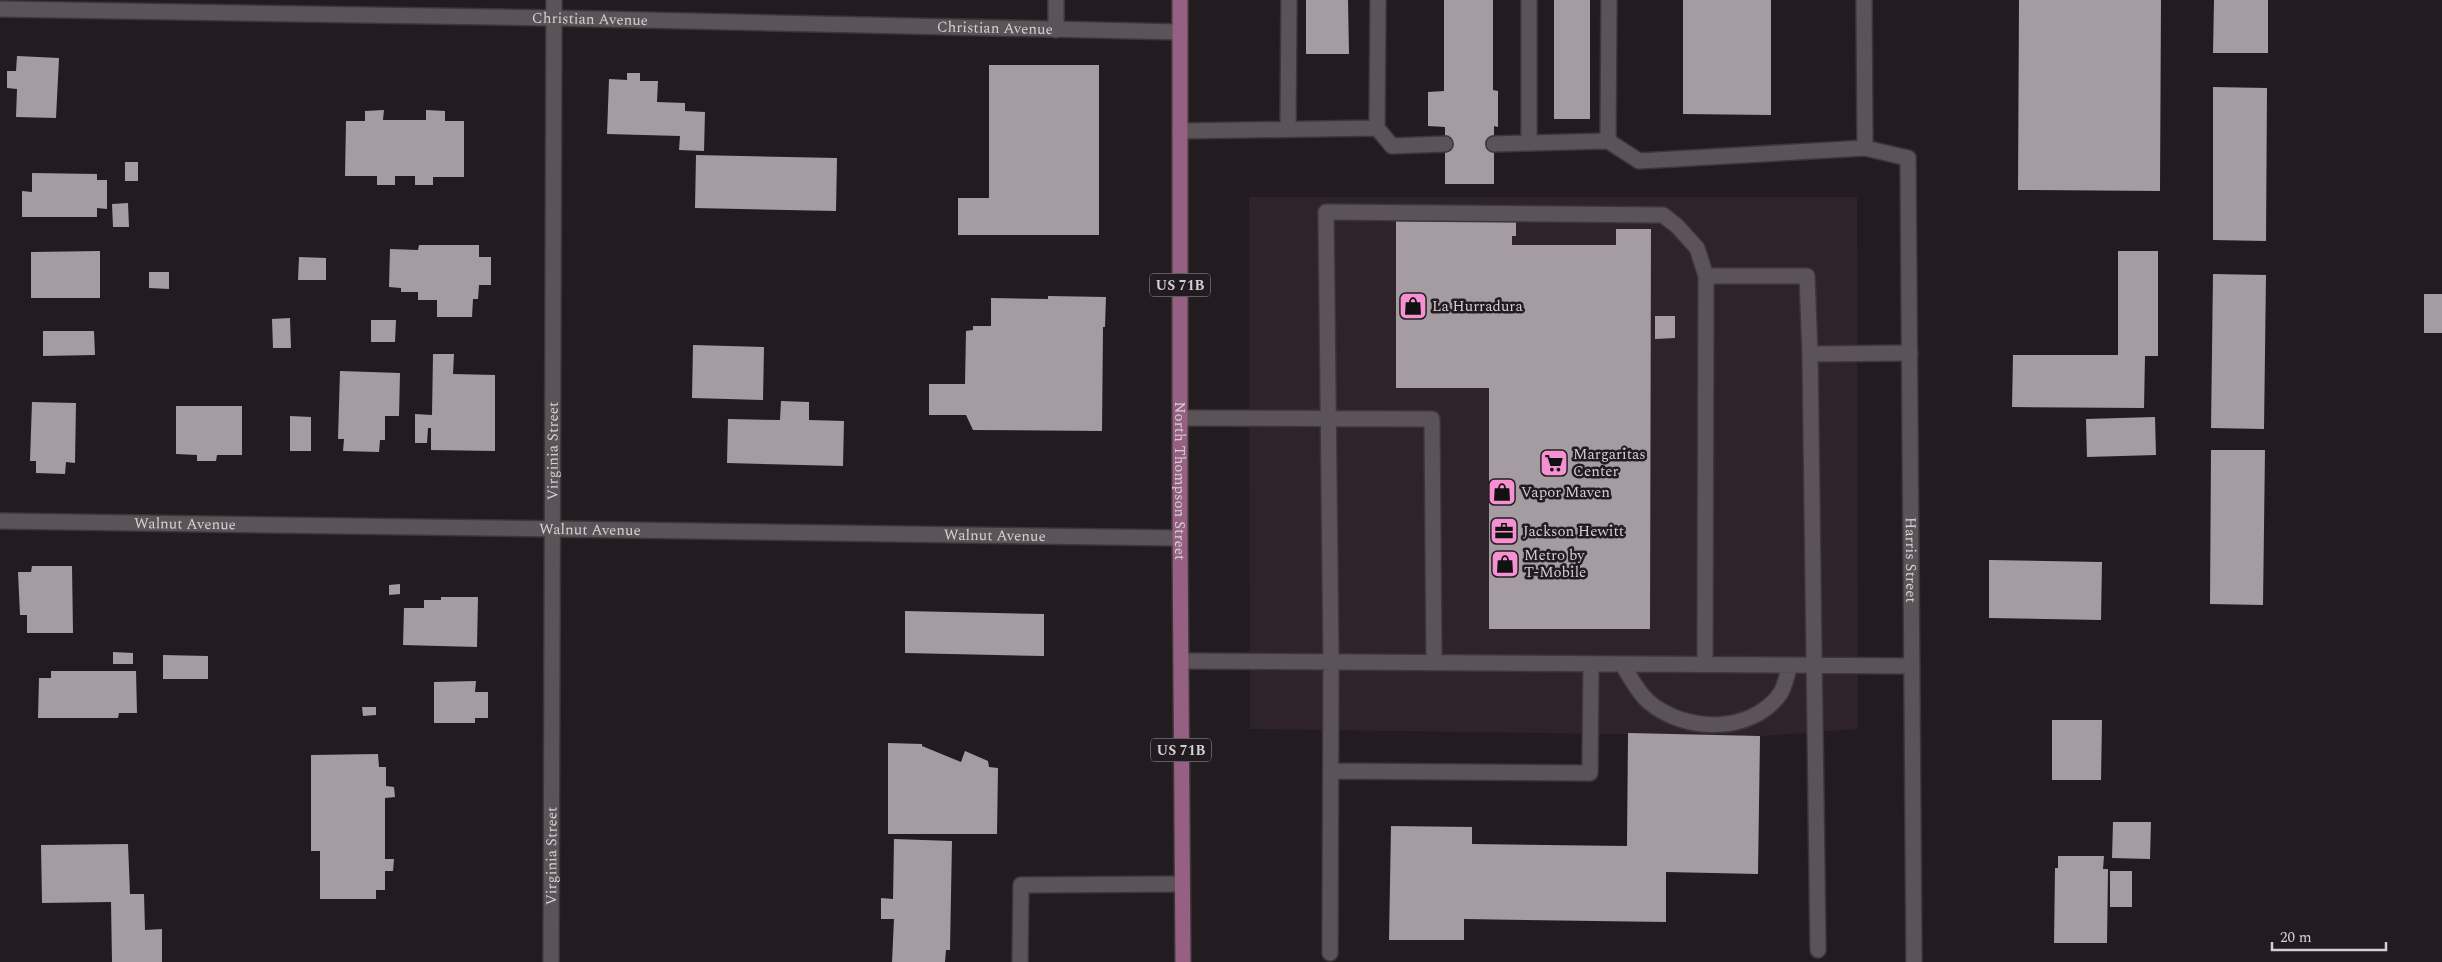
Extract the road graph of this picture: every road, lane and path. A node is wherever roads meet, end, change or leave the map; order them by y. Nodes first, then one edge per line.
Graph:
1 (554, 0) edge
2 (1056, 0) edge
3 (1180, 0) edge
4 (1289, 0) edge
5 (1378, 0) edge
6 (1529, 0) edge
7 (1609, 0) edge
8 (1864, 0) edge
9 (102, 5) edge
10 (0, 9) edge
11 (554, 18) junction
12 (1056, 30) junction
13 (1180, 32) junction
14 (1376, 128) junction
15 (1288, 129) junction
16 (1180, 131) junction
17 (1608, 141) junction
18 (1529, 143) junction
19 (1445, 144) dead end
20 (1494, 144) dead end
21 (1865, 148) junction
22 (1706, 276) junction
23 (1910, 353) junction
24 (1810, 354) junction
25 (1180, 418) junction
26 (1328, 418) junction
27 (0, 521) edge
28 (552, 530) junction
29 (1180, 538) junction
30 (1181, 661) junction
31 (1332, 662) junction
32 (1434, 663) junction
33 (1591, 664) junction
34 (1622, 664) junction
35 (1705, 664) junction
36 (1813, 665) junction
37 (1790, 666) junction
38 (1912, 666) junction
39 (1331, 771) junction
40 (1182, 884) junction
41 (1818, 950) dead end
42 (1330, 953) dead end
43 (550, 962) edge
44 (1020, 962) edge
45 (1183, 962) edge
46 (1914, 962) edge

1 - 11 street, Virginia Street
2 - 12 street
3 - 13 main road, North Thompson Street / US 71B
4 - 15 street
5 - 14 street
6 - 18 street
7 - 17 street
8 - 21 street
9 - 10 street, Christian Avenue
9 - 11 street, Christian Avenue
11 - 12 street, Christian Avenue
11 - 28 street, Virginia Street
12 - 13 street, Christian Avenue
13 - 16 main road, North Thompson Street / US 71B
14 - 15 street
14 - 19 street
15 - 16 street
16 - 25 main road, North Thompson Street / US 71B
17 - 18 street
17 - 21 street
18 - 20 street
21 - 23 street, Harris Street
22 - 24 street
22 - 26 street
22 - 35 street
23 - 24 street
23 - 38 street, Harris Street
24 - 36 street
25 - 26 street
25 - 29 main road, North Thompson Street / US 71B
26 - 31 street
26 - 32 street
27 - 28 street, Walnut Avenue
28 - 29 street, Walnut Avenue
28 - 43 street, Virginia Street
29 - 30 main road, North Thompson Street / US 71B
30 - 31 street
30 - 40 main road, North Thompson Street / US 71B
31 - 32 street
31 - 39 street
32 - 33 street
33 - 34 street
33 - 39 street
34 - 35 street
34 - 37 street
35 - 37 street
36 - 37 street
36 - 38 street
36 - 41 street
38 - 46 street, Harris Street
39 - 42 street
40 - 44 street
40 - 45 main road, North Thompson Street / US 71B

